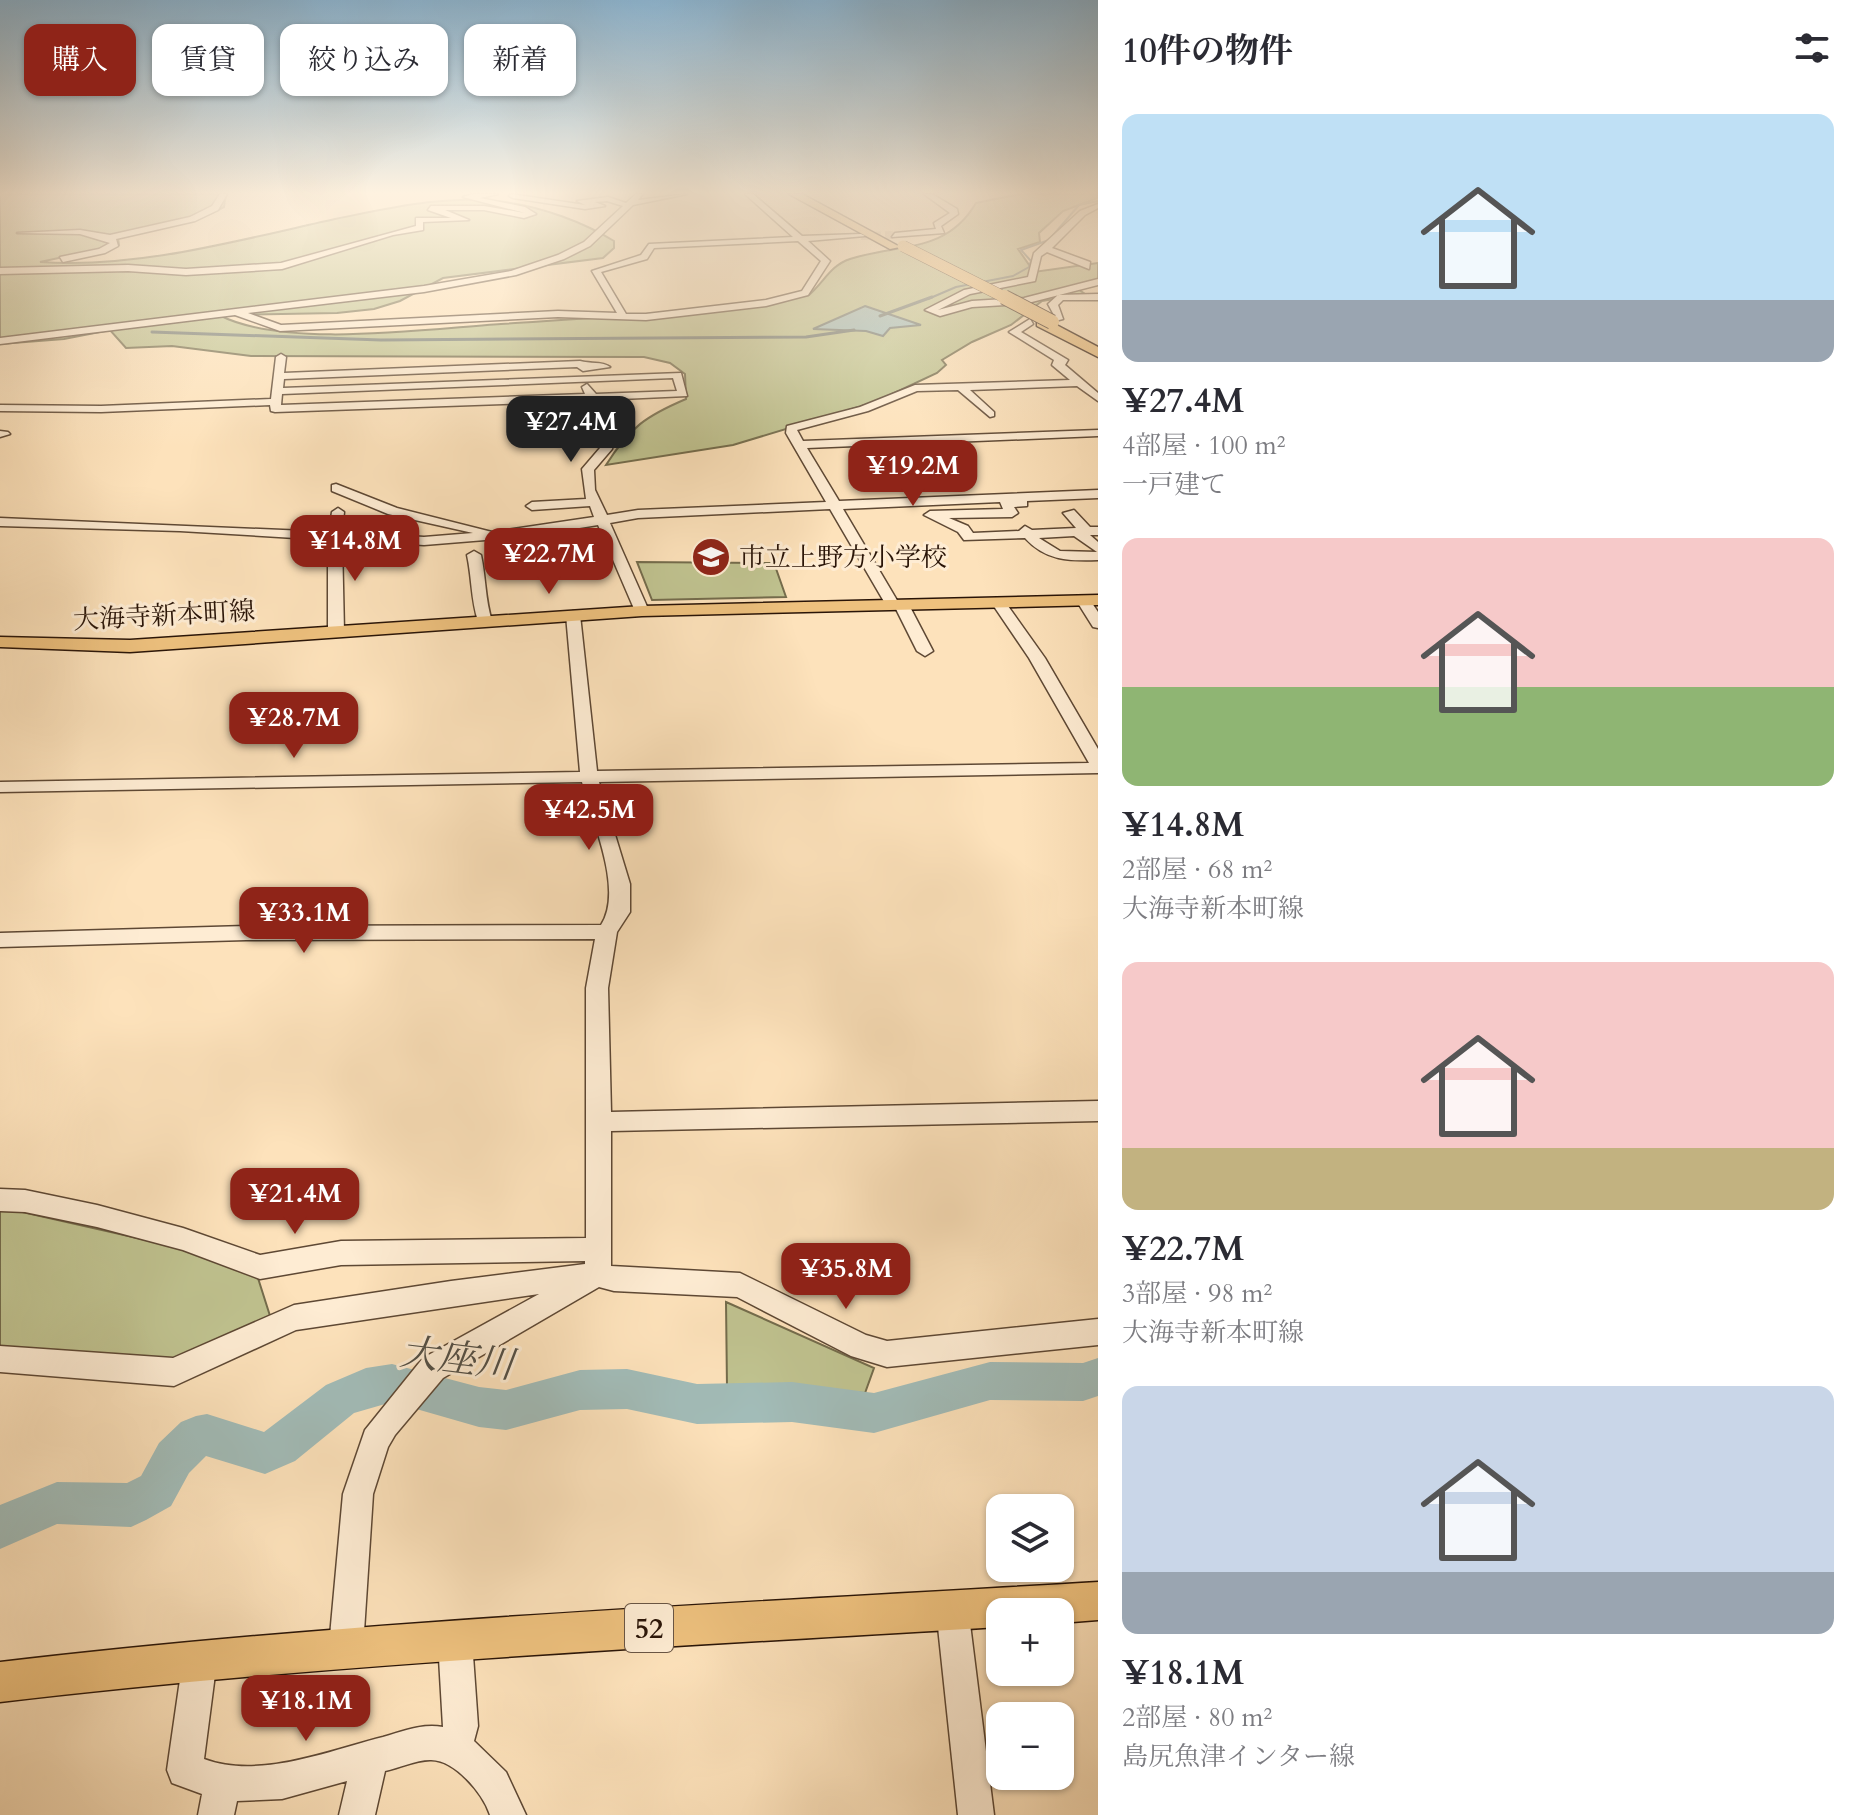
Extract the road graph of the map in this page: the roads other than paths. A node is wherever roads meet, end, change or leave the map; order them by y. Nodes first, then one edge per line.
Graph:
1 (481, 279) edge
2 (601, 279) edge
3 (814, 279) edge
4 (966, 279) edge
5 (1032, 279) edge
6 (1098, 282) edge
7 (1098, 297) edge
8 (235, 312) junction
9 (118, 316) dead end
10 (623, 316) junction
11 (1045, 321) junction
12 (0, 333) edge
13 (0, 341) edge
14 (1098, 346) edge
15 (1098, 353) edge
16 (505, 367) junction
17 (393, 371) junction
18 (584, 373) junction
19 (509, 382) junction
20 (1079, 383) junction
21 (392, 386) junction
22 (961, 387) junction
23 (276, 396) junction
24 (591, 397) junction
25 (1098, 398) edge
26 (513, 400) junction
27 (394, 404) junction
28 (0, 408) edge
29 (990, 414) dead end
30 (1098, 433) edge
31 (799, 445) junction
32 (336, 488) dead end
33 (1098, 497) edge
34 (595, 502) junction
35 (836, 505) junction
36 (532, 506) dead end
37 (338, 512) dead end
38 (1012, 513) junction
39 (1069, 513) dead end
40 (604, 520) junction
41 (0, 522) edge
42 (1087, 532) edge
43 (335, 536) junction
44 (501, 536) junction
45 (1030, 536) junction
46 (1098, 548) edge
47 (474, 555) dead end
48 (1098, 556) edge
49 (1091, 600) edge
50 (998, 602) junction
51 (898, 605) junction
52 (642, 611) junction
53 (573, 615) junction
54 (485, 621) junction
55 (1098, 624) edge
56 (336, 632) junction
57 (0, 642) edge
58 (925, 651) dead end
59 (1098, 766) edge
60 (589, 777) junction
61 (0, 787) edge
62 (607, 932) junction
63 (0, 940) edge
64 (1098, 1111) edge
65 (597, 1122) junction
66 (0, 1200) edge
67 (598, 1262) junction
68 (1098, 1332) edge
69 (0, 1359) edge
70 (1098, 1601) edge
71 (952, 1608) junction
72 (455, 1641) junction
73 (346, 1647) junction
74 (200, 1659) junction
75 (0, 1682) edge
76 (454, 1747) junction
77 (371, 1755) junction
78 (219, 1800) edge
79 (357, 1815) edge
80 (508, 1815) edge
81 (976, 1815) edge

1 - 8 street
2 - 10 street
3 - 10 street
4 - 11 highway, bridge
5 - 6 street
7 - 11 street
8 - 10 street
8 - 13 street
9 - 12 street
11 - 14 highway
11 - 15 highway
11 - 20 street
16 - 17 street
16 - 18 street
16 - 19 street
17 - 21 street
17 - 23 street
18 - 19 street
18 - 24 street
18 - 24 street
19 - 21 street
19 - 26 street
20 - 22 street
20 - 25 street
21 - 23 street
21 - 27 street
22 - 29 street
22 - 31 street
23 - 27 street
23 - 28 street
24 - 26 street
24 - 34 street
26 - 27 street
30 - 31 street
31 - 35 street
32 - 44 street
33 - 35 street
33 - 38 street
34 - 36 street
34 - 40 street
35 - 40 street
35 - 51 street
37 - 43 street
38 - 45 street
38 - 45 street
39 - 42 street
40 - 44 street
40 - 52 street
41 - 43 street
42 - 45 street
42 - 46 street
43 - 44 street
43 - 56 street
45 - 48 street
47 - 54 street
49 - 50 main road, 大海寺新本町線
49 - 55 street
50 - 51 main road, 大海寺新本町線
50 - 59 street
51 - 52 main road, 大海寺新本町線
51 - 58 street
52 - 53 main road, 大海寺新本町線
53 - 54 main road, 大海寺新本町線
53 - 60 street
54 - 56 main road, 大海寺新本町線
56 - 57 main road, 大海寺新本町線
59 - 60 street
60 - 61 street
60 - 62 street
62 - 63 street
62 - 65 street
64 - 65 street
65 - 67 street
66 - 67 street
67 - 68 street
67 - 69 street
67 - 73 street
70 - 71 main road, 52
71 - 72 main road, 52
71 - 81 street
72 - 73 main road, 52
72 - 76 street
73 - 74 main road, 52
74 - 75 main road, 52
74 - 78 street
76 - 77 street
76 - 80 street
77 - 78 street
77 - 79 street

